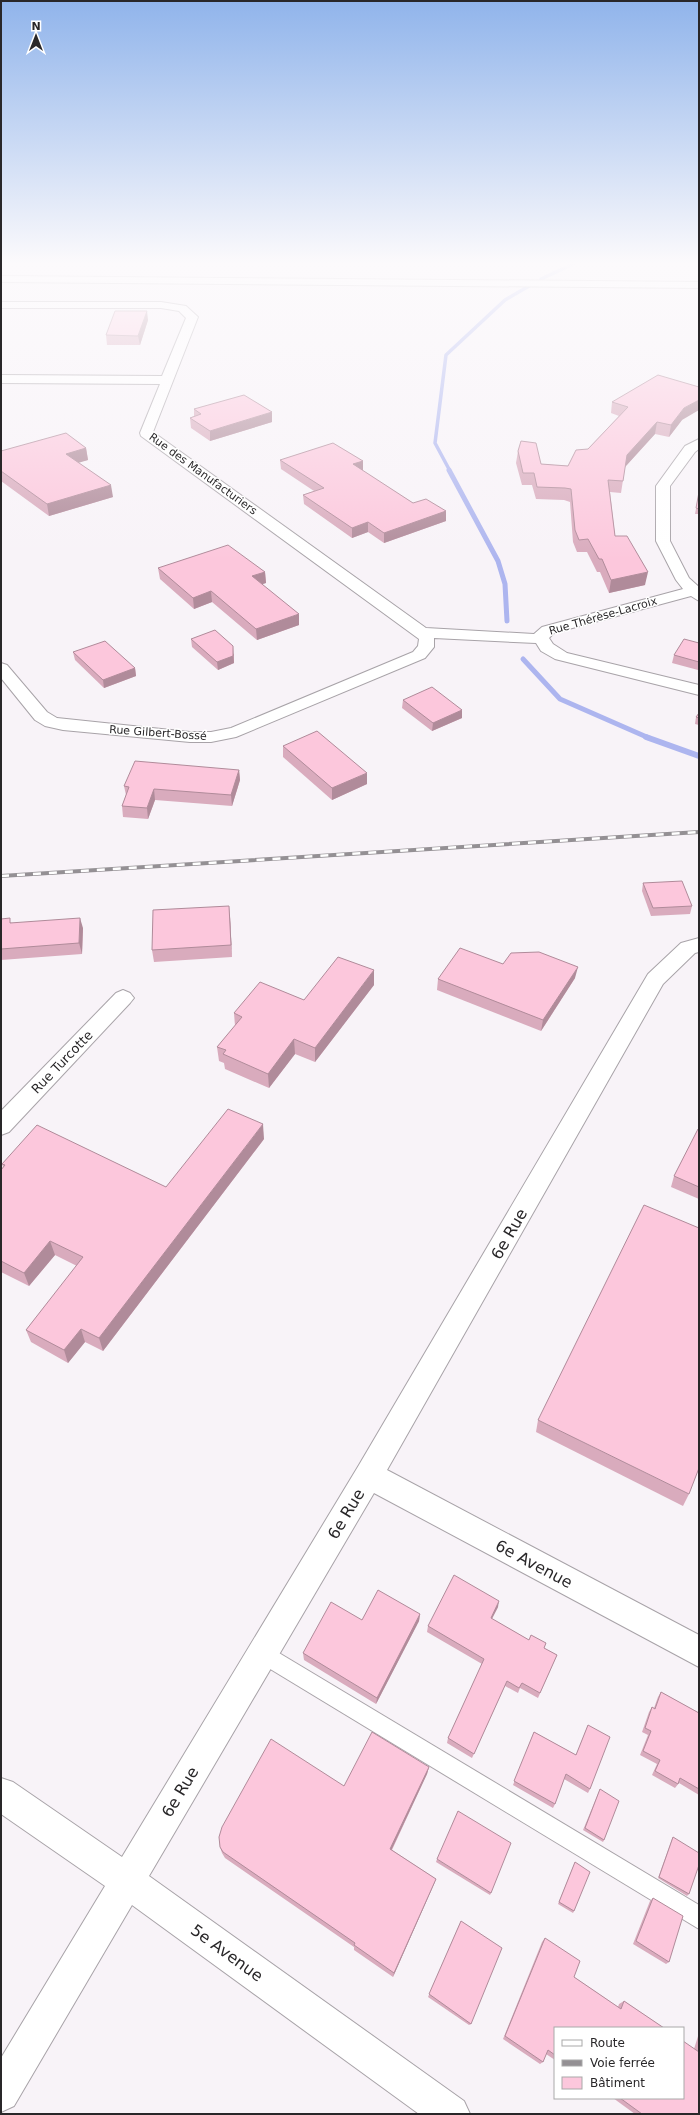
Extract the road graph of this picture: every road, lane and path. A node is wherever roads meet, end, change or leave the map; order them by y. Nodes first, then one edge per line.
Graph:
1 (175, 363) edge
2 (1, 379) edge
3 (168, 380) junction
4 (699, 443) edge
5 (696, 593) edge
6 (422, 632) junction
7 (541, 639) junction
8 (1, 668) edge
9 (699, 690) edge
10 (699, 945) edge
11 (123, 998) dead end
12 (1, 1126) edge
13 (370, 1475) junction
14 (699, 1652) edge
15 (264, 1654) junction
16 (1, 1794) edge
17 (126, 1880) junction
18 (699, 1918) edge
19 (1, 2093) edge
20 (451, 2114) edge

1 - 3 main road
2 - 3 main road
3 - 6 main road, Rue des Manufacturiers
4 - 5 main road, Rue Thérèse-Lacroix
5 - 7 main road, Rue Thérèse-Lacroix
6 - 7 main road
6 - 8 main road, Rue Gilbert-Bossé
7 - 9 main road, Rue Thérèse-Lacroix
10 - 13 main road, 6e Rue
11 - 12 main road, Rue Turcotte
13 - 14 main road, 6e Avenue
13 - 15 main road, 6e Rue
15 - 17 main road, 6e Rue
15 - 18 lane
16 - 17 main road, 5e Avenue
17 - 19 main road, 6e Rue
17 - 20 main road, 5e Avenue

